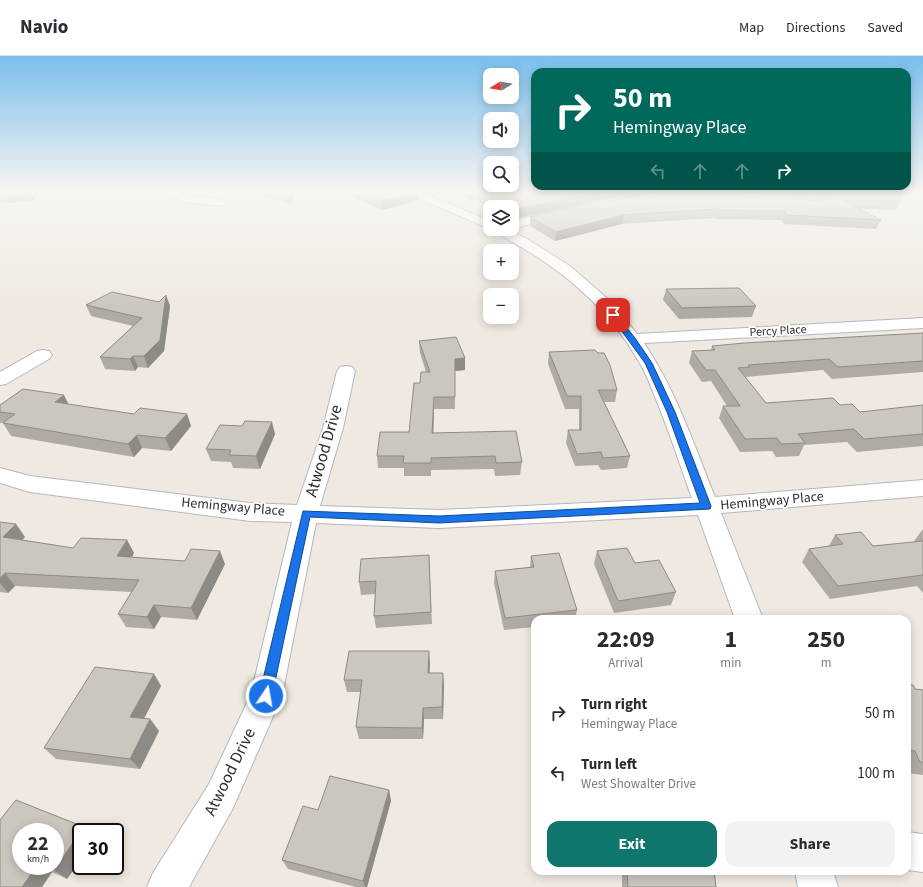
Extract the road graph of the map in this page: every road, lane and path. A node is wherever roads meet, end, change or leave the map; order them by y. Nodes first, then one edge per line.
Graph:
1 (511, 236) edge
2 (923, 324) edge
3 (633, 339) junction
4 (42, 355) dead end
5 (346, 371) dead end
6 (0, 380) edge
7 (0, 475) edge
8 (923, 488) edge
9 (706, 506) junction
10 (306, 513) junction
11 (747, 615) edge
12 (911, 852) edge
13 (923, 853) edge
14 (815, 875) edge
15 (167, 887) edge
16 (818, 887) edge

1 - 3 street
2 - 3 street, Percy Place
3 - 9 street
4 - 6 street
5 - 10 street, Atwood Drive
7 - 10 street, Hemingway Place
8 - 9 street, Hemingway Place
9 - 10 street, Hemingway Place
9 - 11 street
10 - 15 street, Atwood Drive
12 - 13 street
14 - 16 street

